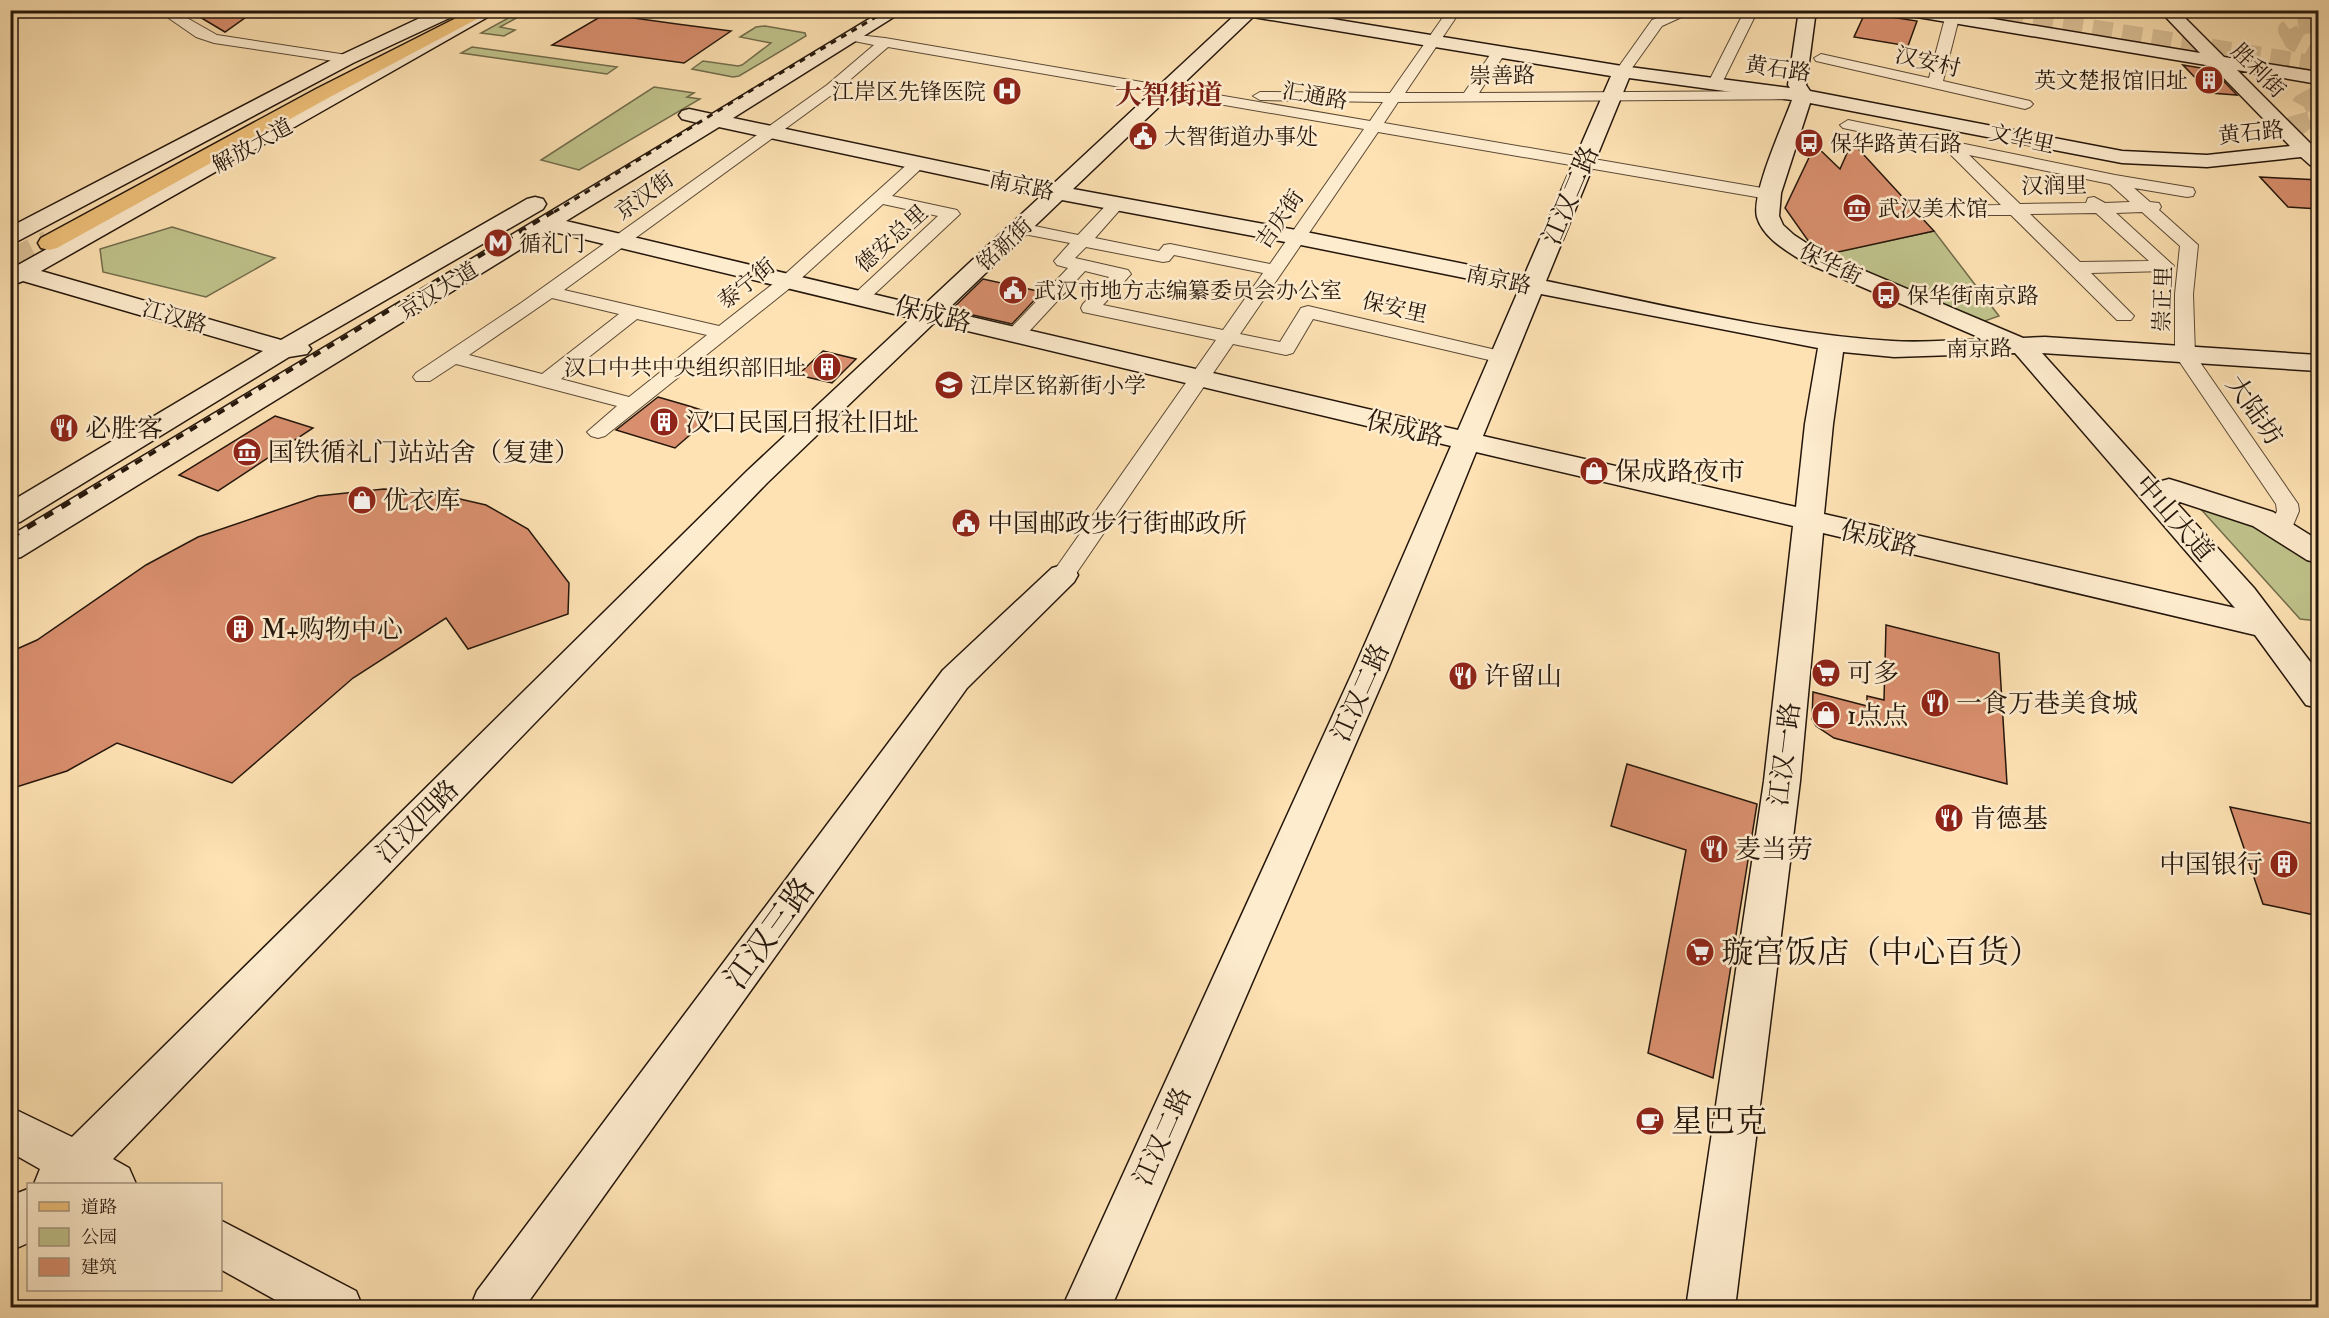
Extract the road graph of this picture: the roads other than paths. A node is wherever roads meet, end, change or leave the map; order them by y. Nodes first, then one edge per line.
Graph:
1 (163, 10) edge
2 (452, 10) edge
3 (461, 10) edge
4 (486, 10) edge
5 (492, 10) edge
6 (869, 10) edge
7 (897, 10) edge
8 (1455, 10) edge
9 (1691, 10) edge
10 (1752, 10) edge
11 (1808, 10) edge
12 (1905, 10) edge
13 (2167, 10) edge
14 (2296, 10) edge
15 (1247, 11) edge
16 (2319, 13) edge
17 (1952, 18) junction
18 (854, 37) junction
19 (1827, 37) dead end
20 (1431, 41) junction
21 (885, 42) junction
22 (1499, 52) junction
23 (347, 59) junction
24 (2216, 60) junction
25 (2319, 78) edge
26 (1815, 82) junction
27 (1617, 83) junction
28 (1715, 83) junction
29 (1935, 84) junction
30 (1165, 91) junction
31 (1469, 97) junction
32 (1203, 98) junction
33 (1392, 98) junction
34 (2025, 104) dead end
35 (689, 115) junction
36 (716, 119) junction
37 (1848, 124) dead end
38 (1371, 128) junction
39 (770, 131) junction
40 (1952, 146) junction
41 (2312, 156) edge
42 (918, 163) junction
43 (1584, 163) junction
44 (2056, 168) junction
45 (2115, 180) junction
46 (1058, 193) junction
47 (1768, 194) junction
48 (879, 198) junction
49 (2183, 200) joint
50 (1117, 204) junction
51 (2100, 207) junction
52 (2145, 207) junction
53 (2015, 208) junction
54 (59, 210) junction
55 (1928, 211) dead end
56 (546, 223) junction
57 (10, 224) edge
58 (1020, 228) junction
59 (97, 231) junction
60 (20, 237) edge
61 (1296, 237) junction
62 (620, 240) junction
63 (1081, 242) junction
64 (49, 243) tunnel mouth
65 (1081, 265) junction
66 (2075, 268) junction
67 (1273, 270) junction
68 (14, 274) edge
69 (789, 280) junction
70 (1532, 285) junction
71 (79, 289) junction
72 (549, 292) junction
73 (10, 297) edge
74 (860, 297) junction
75 (634, 312) junction
76 (930, 313) junction
77 (2124, 316) dead end
78 (722, 333) junction
79 (1016, 334) junction
80 (1226, 338) junction
81 (1832, 343) junction
82 (2029, 346) junction
83 (285, 349) junction
84 (340, 350) junction
85 (2185, 355) junction
86 (453, 357) junction
87 (1502, 357) junction
88 (2319, 363) edge
89 (423, 377) dead end
90 (1198, 379) junction
91 (546, 381) junction
92 (633, 404) junction
93 (598, 432) dead end
94 (1466, 442) junction
95 (757, 477) joint
96 (2161, 490) junction
97 (10, 515) edge
98 (1809, 522) junction
99 (2281, 530) junction
100 (10, 550) edge
101 (2319, 553) edge
102 (1063, 575) joint
103 (2266, 626) junction
104 (2319, 667) edge
105 (2319, 696) edge
106 (10, 1128) edge
107 (83, 1178) edge
108 (27, 1213) edge
109 (10, 1228) edge
110 (222, 1244) edge
111 (339, 1308) edge
112 (494, 1308) edge
113 (1086, 1308) edge
114 (1710, 1308) edge

1 - 23 street
2 - 23 street, 解放大道
3 - 60 main road, 解放大道
4 - 64 main road, 解放大道
5 - 59 street, 解放大道
6 - 35 street, 京汉大道
7 - 18 street, 京汉大道
8 - 20 street, 吉庆街
9 - 27 street
10 - 28 street
11 - 26 street
12 - 17 street
13 - 24 street, 胜利街
14 - 16 street
15 - 20 street, 黄石路
15 - 30 street, 铭新街
17 - 24 street
17 - 29 street
18 - 21 street, 汇通路
18 - 36 street, 京汉大道
19 - 26 street
20 - 22 street, 黄石路
20 - 33 street, 吉庆街
21 - 30 street, 汇通路
21 - 39 street, 京汉街
22 - 27 street, 黄石路
22 - 31 street
23 - 54 street, 解放大道
24 - 25 street
24 - 41 street, 胜利街
26 - 27 street, 崇善路
26 - 28 street, 黄石路
26 - 29 street, 汉安村
26 - 41 street, 黄石路
26 - 47 street, 保华街
26 - 82 street, 保华街
27 - 28 street, 黄石路
27 - 31 street, 崇善路
27 - 43 street, 江汉二路
29 - 34 street, 汉安村
30 - 32 street, 汇通路
30 - 46 street, 铭新街
31 - 33 street, 崇善路
32 - 33 street, 崇善路
32 - 38 street, 汇通路
33 - 38 street, 吉庆街
35 - 36 street, 南京路
35 - 83 street, 京汉大道
36 - 39 street, 南京路
36 - 56 street, 京汉大道
37 - 40 street, 文华里
38 - 43 street, 汇通路
38 - 61 street, 吉庆街
39 - 42 street, 南京路
39 - 62 street, 京汉街
40 - 44 street, 文华里
40 - 53 street
42 - 46 street, 南京路
42 - 48 street, 泰宁街
43 - 47 street, 汇通路
43 - 70 street, 江汉二路
44 - 45 street, 文华里
44 - 51 street
45 - 49 street, 文华里
45 - 52 street
46 - 50 street, 南京路
46 - 58 street, 铭新街
47 - 82 street, 保华街
48 - 69 street, 泰宁街
48 - 74 street, 德安总里
49 - 52 street, 汉润里
50 - 61 street, 南京路
50 - 63 street
51 - 52 street, 汉润里
51 - 53 street, 汉润里
51 - 66 street
52 - 85 street, 崇正里
53 - 55 street, 汉润里
53 - 66 street
54 - 57 street
54 - 60 street, 解放大道
56 - 62 street, 保成路
56 - 84 street, 京汉大道
58 - 63 street
58 - 76 street, 铭新街
59 - 68 street, 解放大道
59 - 71 street
61 - 67 street, 吉庆街
61 - 70 street, 南京路
62 - 69 street, 保成路
62 - 72 street, 京汉街
63 - 65 street
63 - 67 street
65 - 79 street
65 - 80 street
66 - 77 street
67 - 80 street, 吉庆街
68 - 71 street, 江汉路
69 - 74 street, 保成路
69 - 78 street, 泰宁街
70 - 81 street, 南京路
70 - 87 street, 江汉二路
71 - 73 street
71 - 83 street, 江汉路
72 - 75 street
72 - 86 street, 京汉街
74 - 76 street, 保成路
75 - 78 street
75 - 91 street
76 - 79 street, 保成路
76 - 95 street, 铭新街
78 - 92 street, 泰宁街
79 - 90 street, 保成路
80 - 87 street, 保安里
80 - 90 street, 吉庆街
81 - 82 street, 南京路
81 - 98 street, 江汉一路
82 - 85 street, 南京路
82 - 96 street, 中山大道
83 - 84 street, 江汉路
83 - 97 street, 京汉大道
84 - 100 street, 京汉大道
85 - 88 street, 南京路
85 - 99 street, 大陆坊
86 - 89 street, 京汉街
86 - 91 street
87 - 94 street, 江汉二路
90 - 94 street, 保成路
90 - 102 street, 吉庆街
91 - 92 street
92 - 93 street, 泰宁街
94 - 98 street, 保成路
94 - 113 street, 江汉二路
95 - 107 street, 江汉四路
96 - 99 street
96 - 103 street, 中山大道
96 - 104 street, 中山大道
98 - 103 street, 保成路
98 - 114 street, 江汉一路
99 - 101 street
102 - 112 street, 江汉三路
103 - 105 street, 中山大道
106 - 107 street
108 - 109 street
110 - 111 street

